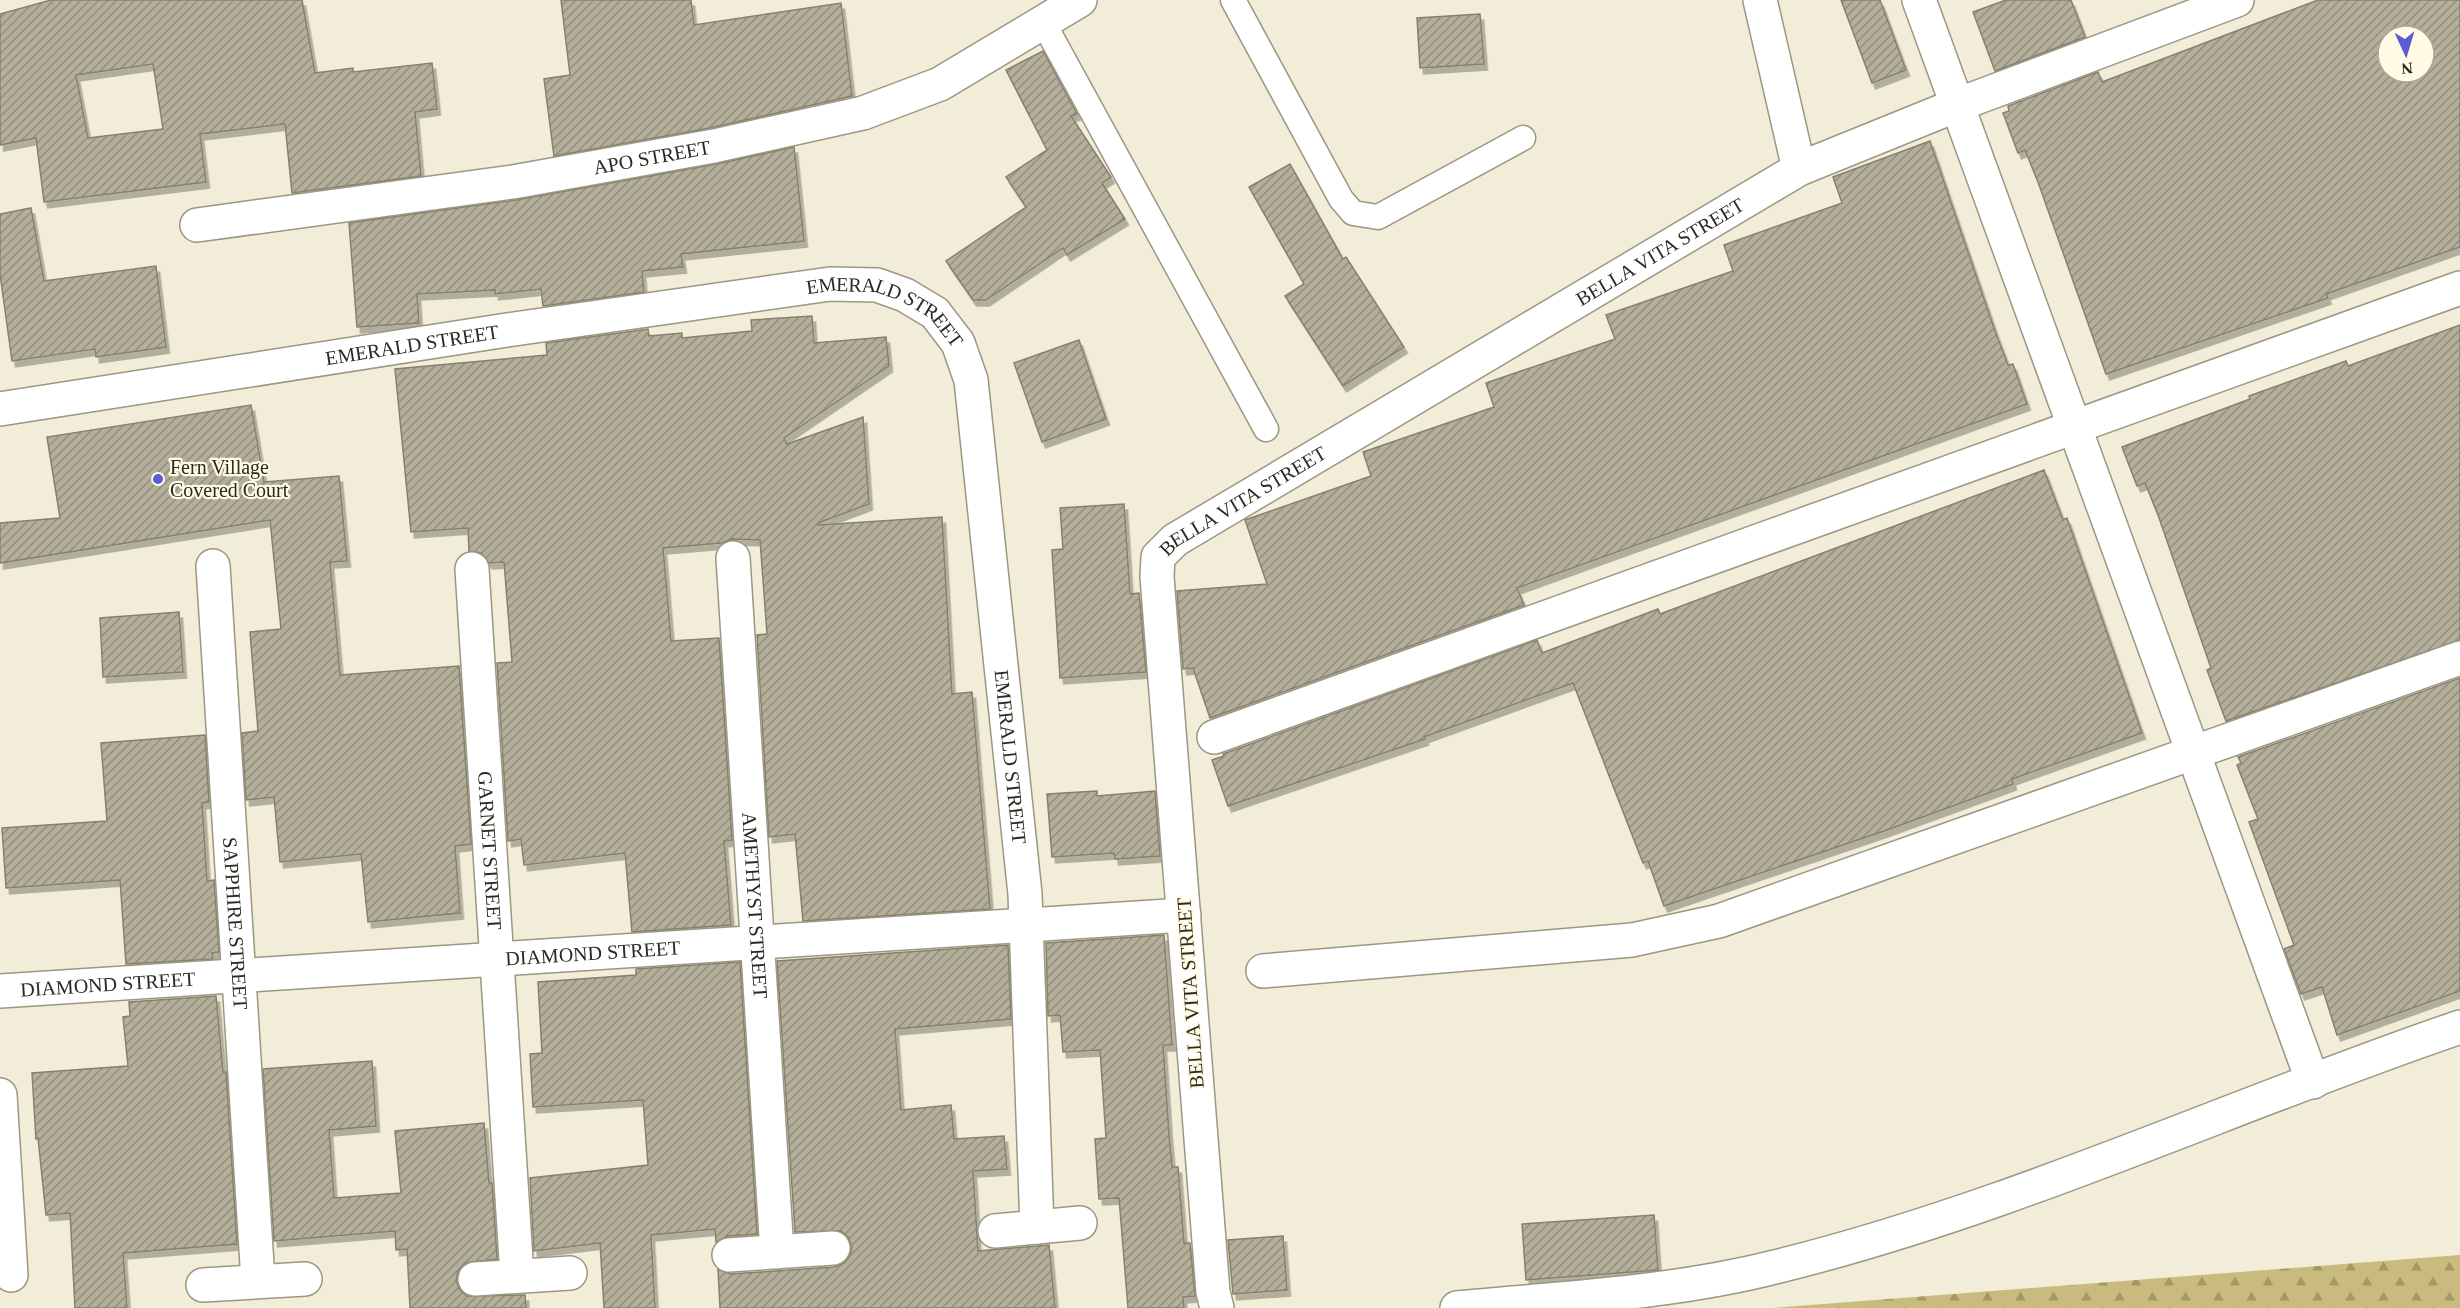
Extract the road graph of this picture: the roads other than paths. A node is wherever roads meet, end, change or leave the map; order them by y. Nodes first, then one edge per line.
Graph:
1 (1080, 0) edge
2 (1233, 0) edge
3 (1760, 0) edge
4 (1919, 0) edge
5 (2237, 0) edge
6 (1043, 22) junction
7 (1957, 105) junction
8 (1523, 138) dead end
9 (1799, 169) junction
10 (197, 225) dead end
11 (2460, 288) edge
12 (0, 409) edge
13 (2074, 427) junction
14 (1266, 429) dead end
15 (733, 558) dead end
16 (213, 566) dead end
17 (472, 569) dead end
18 (2460, 658) edge
19 (1214, 737) dead end
20 (2193, 753) junction
21 (1184, 915) junction
22 (1027, 924) junction
23 (758, 943) junction
24 (497, 959) junction
25 (1263, 971) dead end
26 (239, 976) junction
27 (0, 991) edge
28 (2460, 1027) edge
29 (2313, 1082) junction
30 (0, 1095) edge
31 (1080, 1223) dead end
32 (1036, 1227) junction
33 (995, 1231) dead end
34 (833, 1248) dead end
35 (777, 1252) junction
36 (729, 1255) dead end
37 (570, 1273) dead end
38 (11, 1275) dead end
39 (517, 1276) junction
40 (305, 1279) dead end
41 (475, 1279) dead end
42 (258, 1281) junction
43 (203, 1285) dead end
44 (1217, 1308) edge
45 (1457, 1308) edge

1 - 6 street, APO STREET
2 - 8 lane
3 - 9 street
4 - 7 street
5 - 7 street, BELLA VITA STREET
6 - 10 street, APO STREET
6 - 14 lane
7 - 9 street, BELLA VITA STREET
7 - 13 street
9 - 21 street, BELLA VITA STREET
11 - 13 street
12 - 22 street, EMERALD STREET
13 - 19 street
13 - 20 street
15 - 23 street, AMETHYST STREET
16 - 26 street, SAPPHIRE STREET
17 - 24 street, GARNET STREET
18 - 20 street
20 - 25 street
20 - 29 street
21 - 22 street, DIAMOND STREET
21 - 44 street, BELLA VITA STREET
22 - 23 street, DIAMOND STREET
22 - 32 street, EMERALD STREET
23 - 24 street, DIAMOND STREET
23 - 35 street, AMETHYST STREET
24 - 26 street, DIAMOND STREET
24 - 39 street, GARNET STREET
26 - 27 street, DIAMOND STREET
26 - 42 street, SAPPHIRE STREET
28 - 29 street
29 - 45 street
30 - 38 street
31 - 32 street
32 - 33 street
34 - 35 street
35 - 36 street
37 - 39 street
39 - 41 street
40 - 42 street
42 - 43 street

